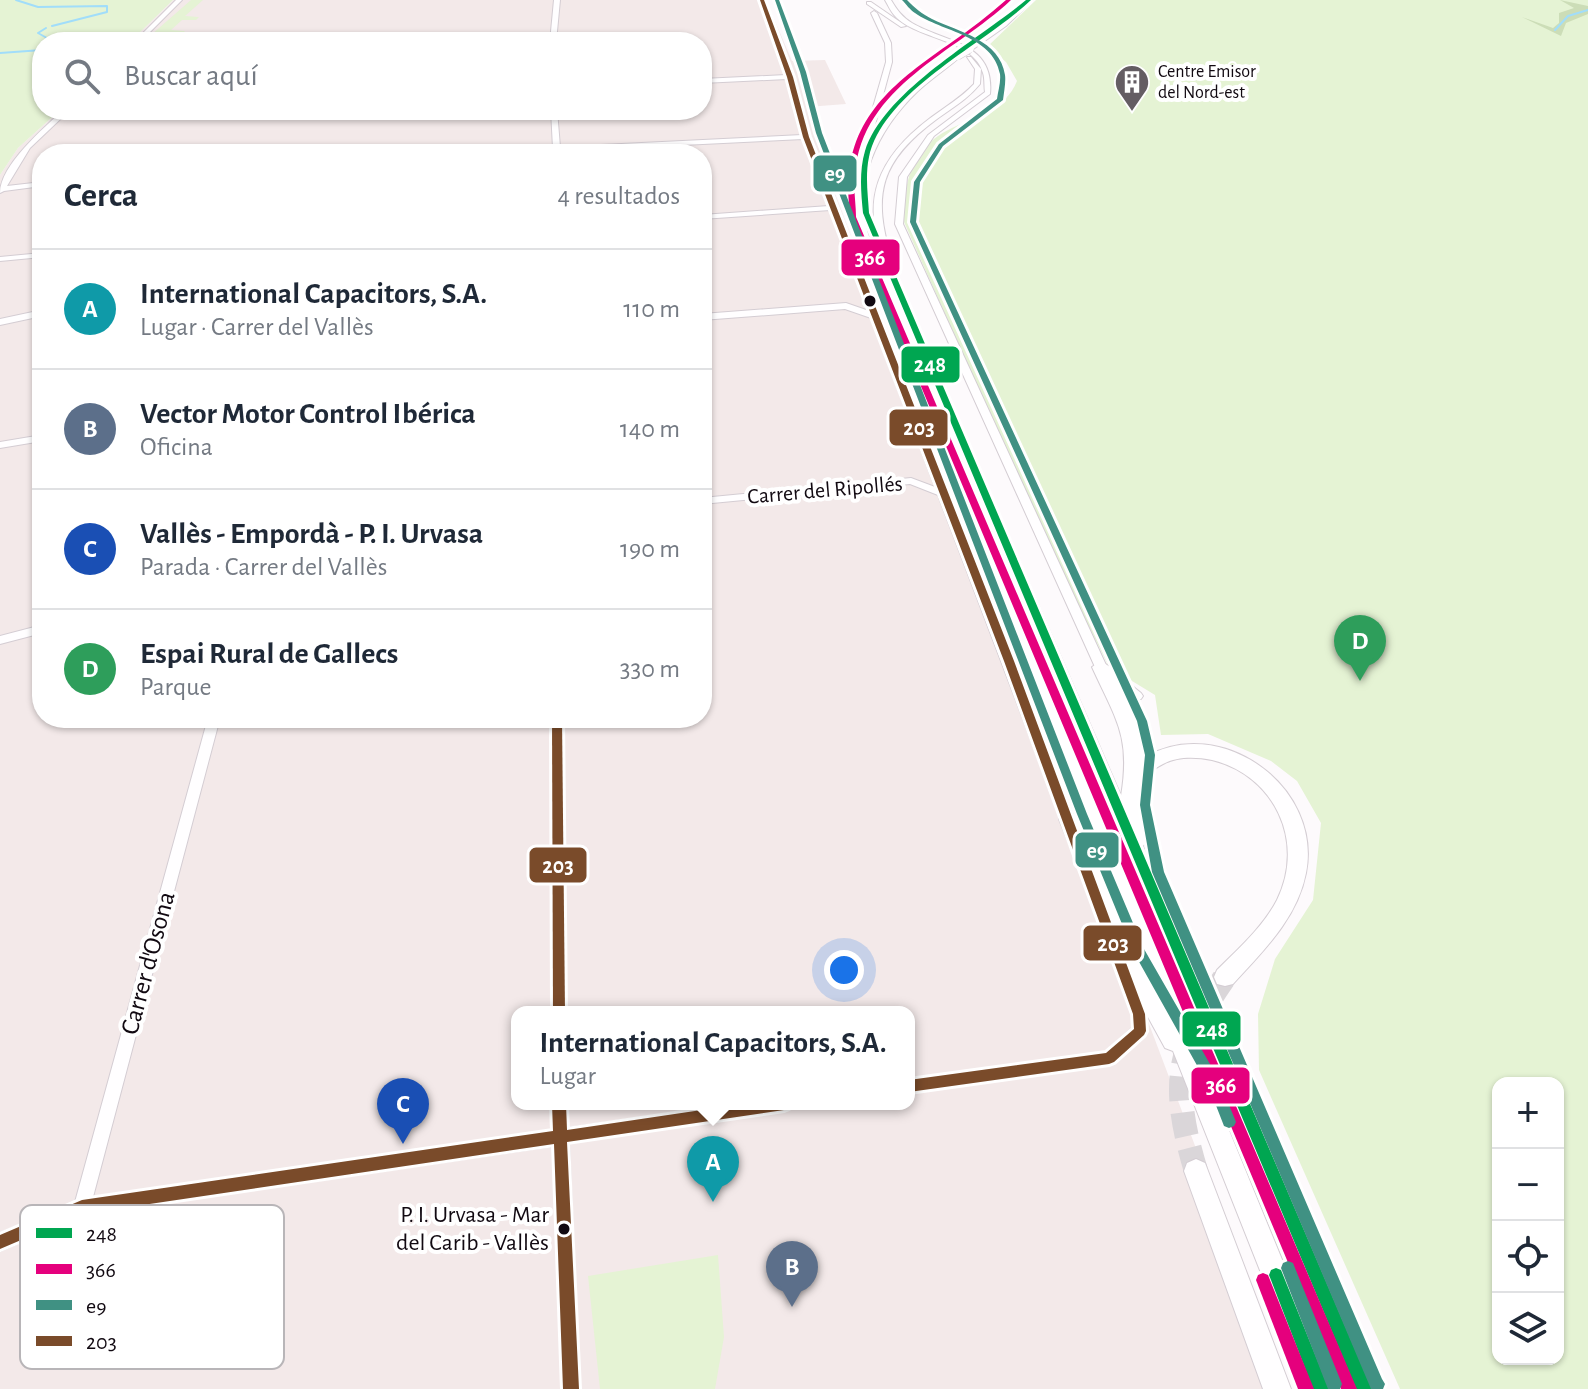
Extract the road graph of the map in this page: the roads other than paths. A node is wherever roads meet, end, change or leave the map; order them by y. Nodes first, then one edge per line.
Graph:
1 (179, 0) edge
2 (186, 0) edge
3 (557, 0) edge
4 (762, 0) edge
5 (888, 0) edge
6 (1029, 0) edge
7 (868, 2) edge
8 (169, 10) junction
9 (147, 32) edge
10 (554, 32) edge
11 (790, 77) junction
12 (712, 81) edge
13 (56, 120) edge
14 (555, 120) edge
15 (806, 137) junction
16 (556, 144) edge
17 (690, 144) edge
18 (859, 174) junction
19 (32, 185) edge
20 (1, 190) edge
21 (833, 208) junction
22 (712, 216) edge
23 (32, 256) edge
24 (0, 259) edge
25 (891, 272) junction
26 (867, 291) junction
27 (846, 306) junction
28 (32, 315) edge
29 (712, 316) edge
30 (877, 317) junction
31 (0, 322) edge
32 (32, 440) edge
33 (0, 445) edge
34 (945, 494) junction
35 (712, 500) edge
36 (32, 632) edge
37 (0, 640) edge
38 (1101, 667) junction
39 (1137, 696) dead end
40 (211, 728) edge
41 (557, 728) edge
42 (1135, 777) junction
43 (1069, 819) junction
44 (1145, 876) junction
45 (1225, 977) tunnel mouth
46 (559, 1006) edge
47 (915, 1085) edge
48 (1201, 1089) junction
49 (559, 1110) edge
50 (742, 1110) edge
51 (559, 1136) junction
52 (1196, 1171) tunnel mouth
53 (83, 1205) edge
54 (95, 1205) edge
55 (20, 1233) edge
56 (0, 1242) edge
57 (571, 1389) edge
58 (1277, 1389) edge
59 (1321, 1389) edge
60 (1364, 1389) edge

1 - 8 street
2 - 8 street
3 - 10 street
4 - 11 street
5 - 38 street
6 - 18 highway, bridge
7 - 18 street
7 - 25 street
8 - 9 street
11 - 12 street
11 - 15 street
13 - 20 street
14 - 16 street
15 - 17 street
15 - 21 street
18 - 25 highway
18 - 48 highway
19 - 20 street
21 - 22 street
21 - 26 street
23 - 24 street
25 - 44 highway
26 - 27 street
26 - 30 street
27 - 29 street
27 - 30 street
28 - 31 street
30 - 34 street
32 - 33 street
34 - 35 street, Carrer del Ripollés
34 - 43 street
36 - 37 street
38 - 39 street
38 - 42 highway
40 - 53 street, Carrer d'Osona
41 - 46 street
42 - 44 highway
42 - 45 highway
43 - 47 street
43 - 48 highway
44 - 60 highway
48 - 59 highway
49 - 51 street
50 - 51 street
51 - 54 street
51 - 57 street
52 - 58 highway
55 - 56 street

